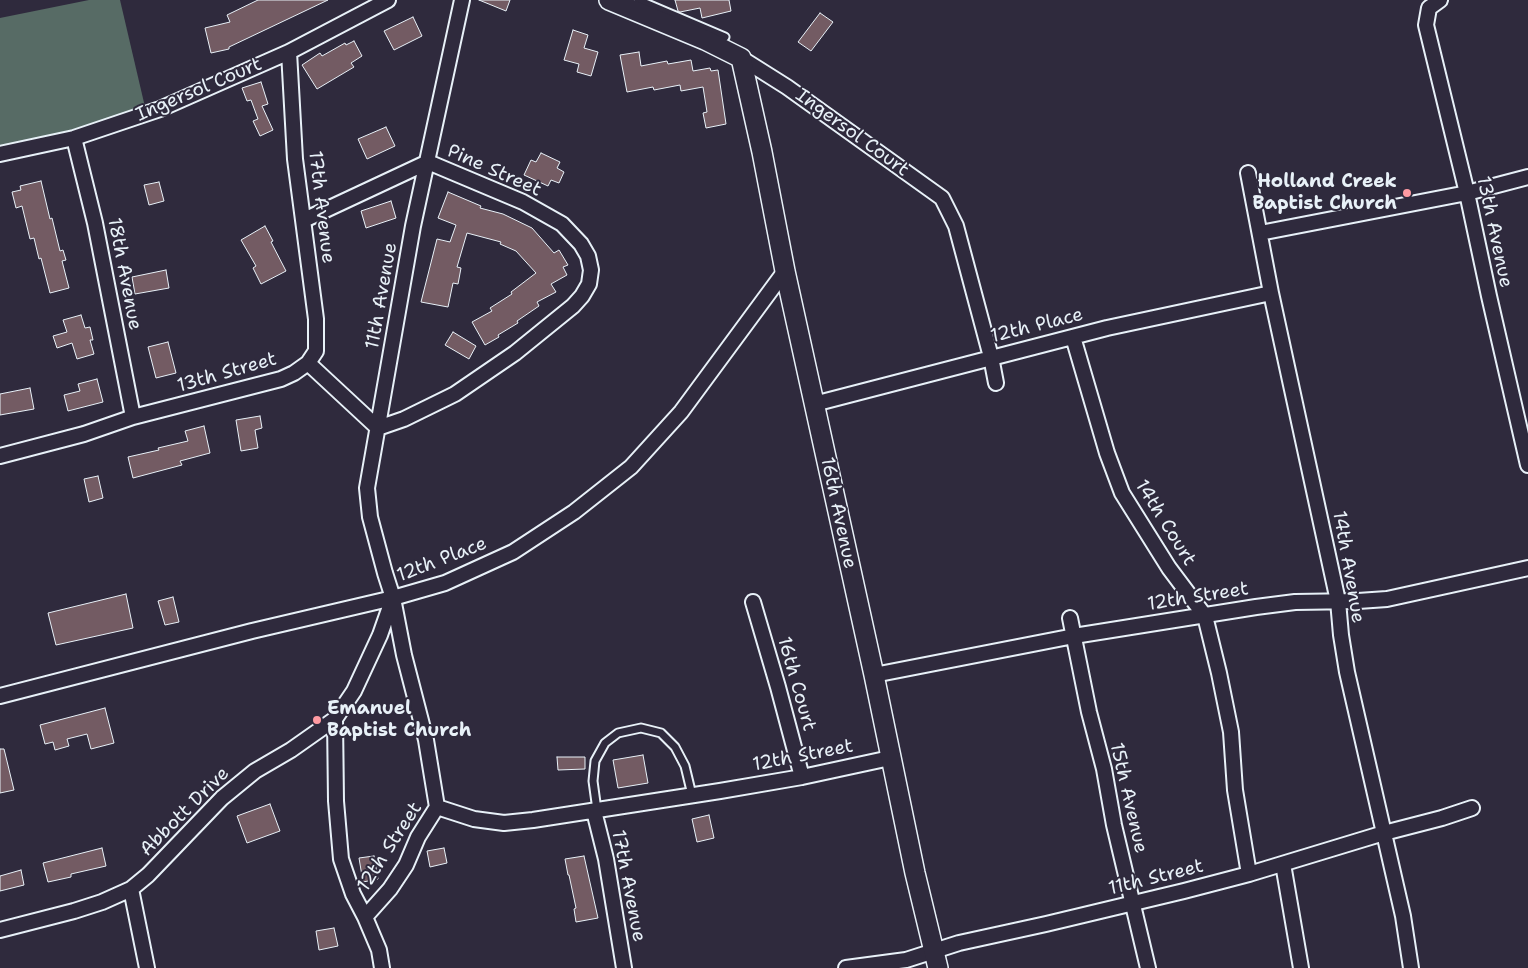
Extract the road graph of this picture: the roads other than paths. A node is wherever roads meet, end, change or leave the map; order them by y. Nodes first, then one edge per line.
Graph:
1 (388, 0) edge
2 (462, 0) edge
3 (609, 0) edge
4 (1440, 0) edge
5 (635, 3) edge
6 (725, 37) dead end
7 (289, 52) junction
8 (741, 58) junction
9 (74, 138) junction
10 (0, 154) edge
11 (428, 162) junction
12 (1248, 173) dead end
13 (1528, 177) edge
14 (1467, 193) junction
15 (304, 220) junction
16 (1260, 233) junction
17 (785, 271) junction
18 (1271, 293) junction
19 (1073, 337) junction
20 (991, 357) junction
21 (308, 364) junction
22 (996, 383) dead end
23 (814, 404) junction
24 (133, 418) junction
25 (378, 428) junction
26 (0, 456) edge
27 (1528, 465) edge
28 (1528, 568) edge
29 (394, 598) junction
30 (1338, 601) junction
31 (753, 602) dead end
32 (1205, 616) junction
33 (1070, 618) dead end
34 (1074, 636) junction
35 (874, 675) junction
36 (0, 696) edge
37 (334, 719) junction
38 (890, 758) junction
39 (802, 777) junction
40 (692, 795) junction
41 (437, 807) junction
42 (1472, 808) dead end
43 (596, 811) junction
44 (1384, 832) junction
45 (1283, 864) junction
46 (1249, 874) junction
47 (130, 889) junction
48 (1133, 903) junction
49 (366, 917) junction
50 (0, 930) edge
51 (936, 960) edge
52 (147, 968) edge
53 (382, 968) edge
54 (624, 968) edge
55 (846, 968) edge
56 (1148, 968) edge
57 (1301, 968) edge
58 (1411, 968) edge

1 - 7 street, Ingersol Court
2 - 11 street, 11th Avenue
3 - 5 street, Ingersol Court
4 - 14 street, 13th Avenue
5 - 6 lane
5 - 8 street, Ingersol Court
7 - 9 street, Ingersol Court
7 - 15 street, 17th Avenue
8 - 17 street, 16th Avenue
8 - 20 street, Ingersol Court
9 - 10 street, Ingersol Court
9 - 24 street, 18th Avenue
11 - 15 street, Pine Street
11 - 25 street, 11th Avenue
11 - 25 street, Pine Street
12 - 16 street, 14th Avenue
13 - 14 street
14 - 16 street
14 - 27 street, 13th Avenue
15 - 21 street, 17th Avenue
16 - 18 street, 14th Avenue
17 - 23 street, 16th Avenue
17 - 29 street, 12th Place
18 - 19 street, 12th Place
18 - 30 street, 14th Avenue
19 - 20 street, 12th Place
19 - 32 street, 14th Court
20 - 22 street
20 - 23 street, 12th Place
21 - 24 street, 13th Street
21 - 25 street
23 - 35 street, 16th Avenue
24 - 26 street, 13th Street
25 - 29 street, 11th Avenue
28 - 30 street, 12th Street
29 - 36 street, 12th Place
29 - 37 street, Abbott Drive
29 - 41 street
30 - 32 street, 12th Street
30 - 44 street, 14th Avenue
31 - 39 street, 16th Court
32 - 34 street, 12th Street
32 - 46 street, 14th Court
33 - 34 street
34 - 35 street, 12th Street
34 - 48 street, 15th Avenue
35 - 38 street, 16th Avenue
37 - 47 street, Abbott Drive
37 - 49 street
38 - 39 street, 12th Street
38 - 51 street, 16th Avenue
39 - 40 street, 12th Street
40 - 43 street, 12th Street
40 - 43 lane
41 - 43 street, 12th Street
41 - 49 street, 12th Street
42 - 44 street, 11th Street
43 - 54 street, 17th Avenue
44 - 45 street, 11th Street
44 - 58 street, 14th Avenue
45 - 46 street, 11th Street
45 - 57 street
46 - 48 street, 11th Street
47 - 50 street
47 - 52 street
48 - 51 street, 11th Street
48 - 56 street, 15th Avenue
49 - 53 street
51 - 55 street, 11th Street

